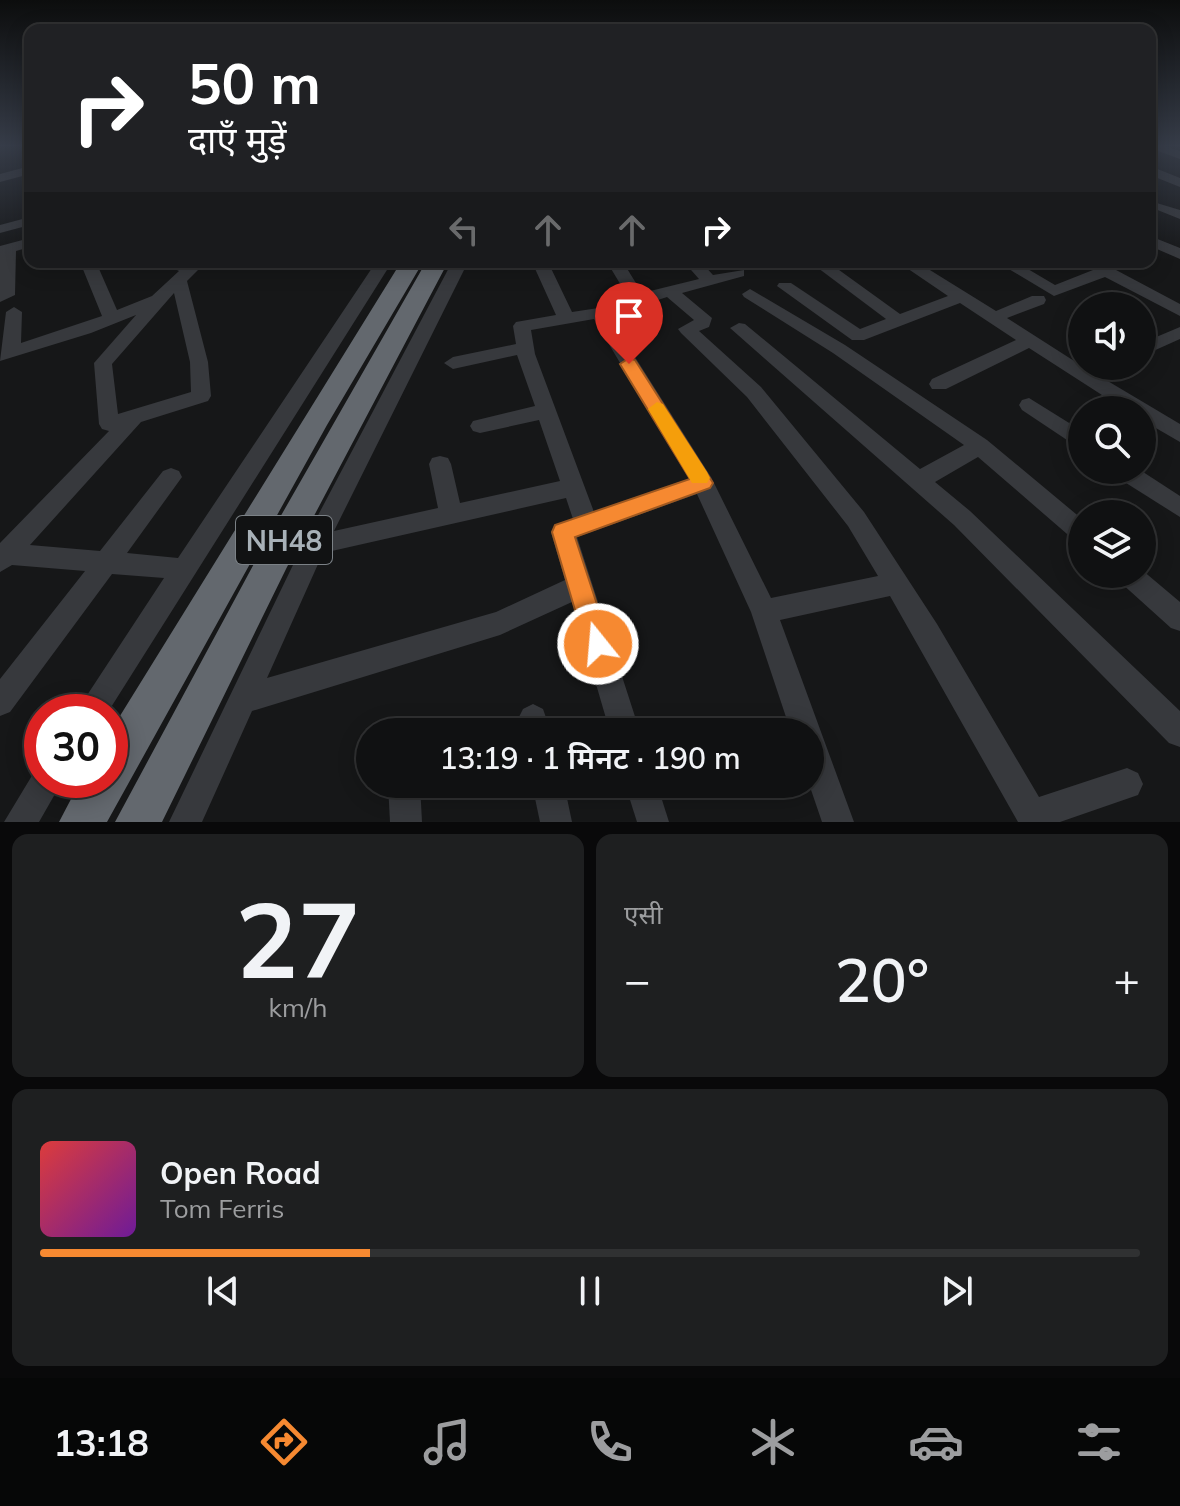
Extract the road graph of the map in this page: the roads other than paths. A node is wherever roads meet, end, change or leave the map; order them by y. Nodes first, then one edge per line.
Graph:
1 (1156, 206) edge
2 (1180, 215) edge
3 (24, 223) edge
4 (0, 229) edge
5 (1156, 243) edge
6 (5, 249) edge
7 (1180, 254) edge
8 (91, 268) edge
9 (380, 268) edge
10 (408, 268) edge
11 (434, 268) edge
12 (457, 268) edge
13 (543, 268) edge
14 (619, 268) edge
15 (698, 268) edge
16 (826, 268) edge
17 (915, 268) edge
18 (1015, 268) edge
19 (1100, 268) edge
20 (190, 271) edge
21 (1106, 271) junction
22 (738, 273) dead end
23 (710, 281) junction
24 (785, 286) dead end
25 (671, 292) junction
26 (750, 294) dead end
27 (0, 297) edge
28 (961, 297) junction
29 (638, 299) junction
30 (158, 300) junction
31 (1038, 300) dead end
32 (1180, 311) edge
33 (14, 312) dead end
34 (598, 312) junction
35 (566, 318) junction
36 (993, 318) junction
37 (112, 319) junction
38 (899, 321) junction
39 (739, 328) dead end
40 (1180, 332) edge
41 (1029, 341) junction
42 (1156, 343) edge
43 (525, 348) junction
44 (6, 354) edge
45 (453, 363) dead end
46 (1068, 366) edge
47 (1090, 380) edge
48 (939, 384) dead end
49 (1116, 396) edge
50 (1029, 405) dead end
51 (546, 411) junction
52 (132, 419) junction
53 (1156, 420) edge
54 (1068, 423) edge
55 (480, 426) dead end
56 (1060, 427) junction
57 (1068, 432) edge
58 (1180, 434) edge
59 (980, 446) junction
60 (440, 464) dead end
61 (171, 477) dead end
62 (918, 481) junction
63 (703, 483) junction
64 (1144, 484) edge
65 (574, 487) junction
66 (1180, 508) edge
67 (451, 514) junction
68 (1068, 521) edge
69 (587, 525) junction
70 (315, 545) junction
71 (2, 556) edge
72 (104, 564) junction
73 (183, 569) junction
74 (897, 583) junction
75 (580, 586) junction
76 (1145, 588) edge
77 (764, 611) junction
78 (1180, 619) edge
79 (103, 694) edge
80 (244, 699) junction
81 (0, 702) edge
82 (621, 718) edge
83 (801, 718) edge
84 (1180, 732) edge
85 (128, 742) edge
86 (824, 782) edge
87 (1127, 784) dead end
88 (35, 798) edge
89 (96, 798) edge
90 (405, 798) edge
91 (551, 798) edge
92 (645, 798) edge
93 (1034, 818) edge
94 (20, 822) edge
95 (82, 822) edge
96 (138, 822) edge
97 (185, 822) edge
98 (406, 822) edge
99 (556, 822) edge
100 (653, 822) edge
101 (838, 822) edge

1 - 2 street
3 - 4 street
5 - 7 street
6 - 27 street
8 - 37 street
9 - 73 street
10 - 85 highway, NH48
11 - 96 highway, NH48
12 - 70 street
13 - 35 street
14 - 29 street
15 - 23 street
16 - 38 street
17 - 28 street
18 - 21 street
19 - 21 street
20 - 30 street
20 - 52 street
21 - 32 street
22 - 23 street
23 - 25 street
24 - 38 street
25 - 29 street
25 - 74 street
26 - 59 street
28 - 36 street
28 - 38 street
29 - 34 street
30 - 37 street
30 - 52 street
31 - 36 street
33 - 44 street
34 - 35 street
34 - 63 street
35 - 43 street
36 - 41 street
37 - 44 street
39 - 62 street
40 - 42 street
41 - 46 street
41 - 48 street
43 - 45 street
43 - 51 street
47 - 49 street
50 - 56 street
51 - 55 street
51 - 65 street
52 - 71 street
53 - 58 street
54 - 56 street
56 - 57 street
59 - 62 street
59 - 68 street
60 - 67 street
61 - 72 street
62 - 84 street
63 - 69 street
63 - 77 street
64 - 66 street
65 - 67 street
65 - 69 street
67 - 70 street
69 - 75 street
70 - 80 street
71 - 72 street
72 - 73 street
72 - 81 street
73 - 79 street
74 - 77 street
74 - 93 street
75 - 80 street
75 - 82 street
76 - 78 street
77 - 83 street
80 - 97 street
86 - 101 street
87 - 93 street
88 - 94 street
89 - 95 highway
90 - 98 street
91 - 99 street
92 - 100 street

